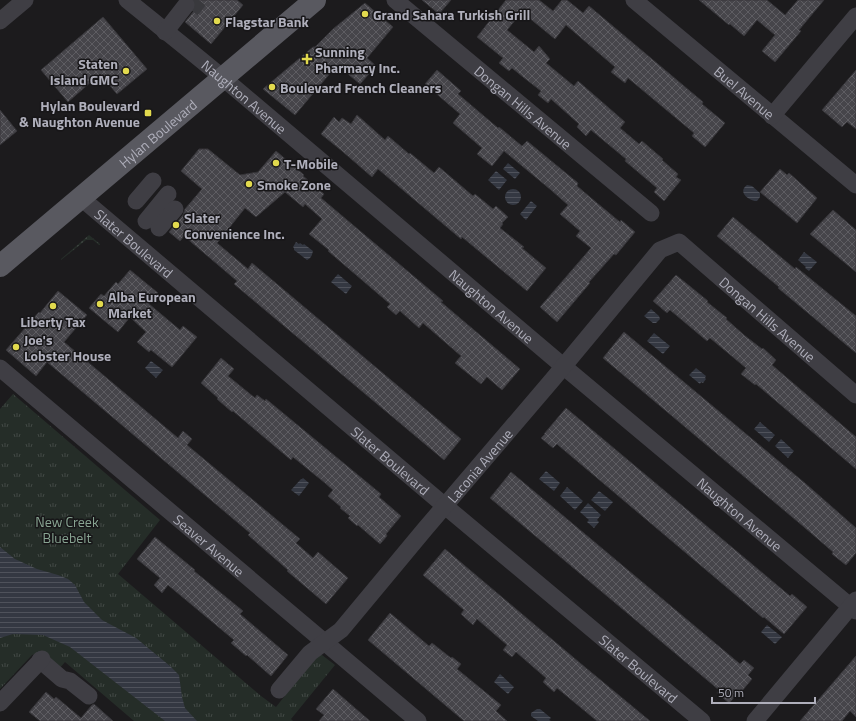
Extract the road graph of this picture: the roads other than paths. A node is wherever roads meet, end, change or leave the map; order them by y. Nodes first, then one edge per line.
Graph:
1 (25, 0) edge
2 (127, 0) edge
3 (315, 0) edge
4 (395, 0) edge
5 (634, 0) edge
6 (189, 8) tunnel mouth
7 (856, 16) edge
8 (0, 21) edge
9 (168, 34) junction
10 (223, 78) junction
11 (772, 116) junction
12 (153, 181) dead end
13 (856, 185) edge
14 (80, 197) junction
15 (136, 201) dead end
16 (171, 202) dead end
17 (651, 213) dead end
18 (153, 224) dead end
19 (679, 242) joint
20 (0, 266) edge
21 (563, 366) junction
22 (0, 368) edge
23 (856, 395) edge
24 (445, 506) junction
25 (854, 606) edge
26 (324, 642) junction
27 (279, 690) dead end
28 (89, 696) dead end
29 (0, 703) edge
30 (418, 721) edge
31 (702, 721) edge
32 (755, 721) edge

1 - 8 street
2 - 9 street, Naughton Avenue
3 - 10 main road, Hylan Boulevard
4 - 17 street, Dongan Hills Avenue
5 - 11 street, Buel Avenue
6 - 9 street
7 - 11 street
9 - 10 street, Naughton Avenue
10 - 14 main road, Hylan Boulevard
10 - 21 street, Naughton Avenue
11 - 13 street, Buel Avenue
12 - 15 street
14 - 20 main road, Hylan Boulevard
14 - 24 street, Slater Boulevard
16 - 18 street
19 - 21 street, Laconia Avenue
19 - 23 street, Dongan Hills Avenue
21 - 24 street, Laconia Avenue
21 - 25 street, Naughton Avenue
22 - 26 street, Seaver Avenue
24 - 26 street, Laconia Avenue
24 - 31 street, Slater Boulevard
25 - 32 street
26 - 27 street, Laconia Avenue
26 - 30 street, Seaver Avenue
28 - 29 street

